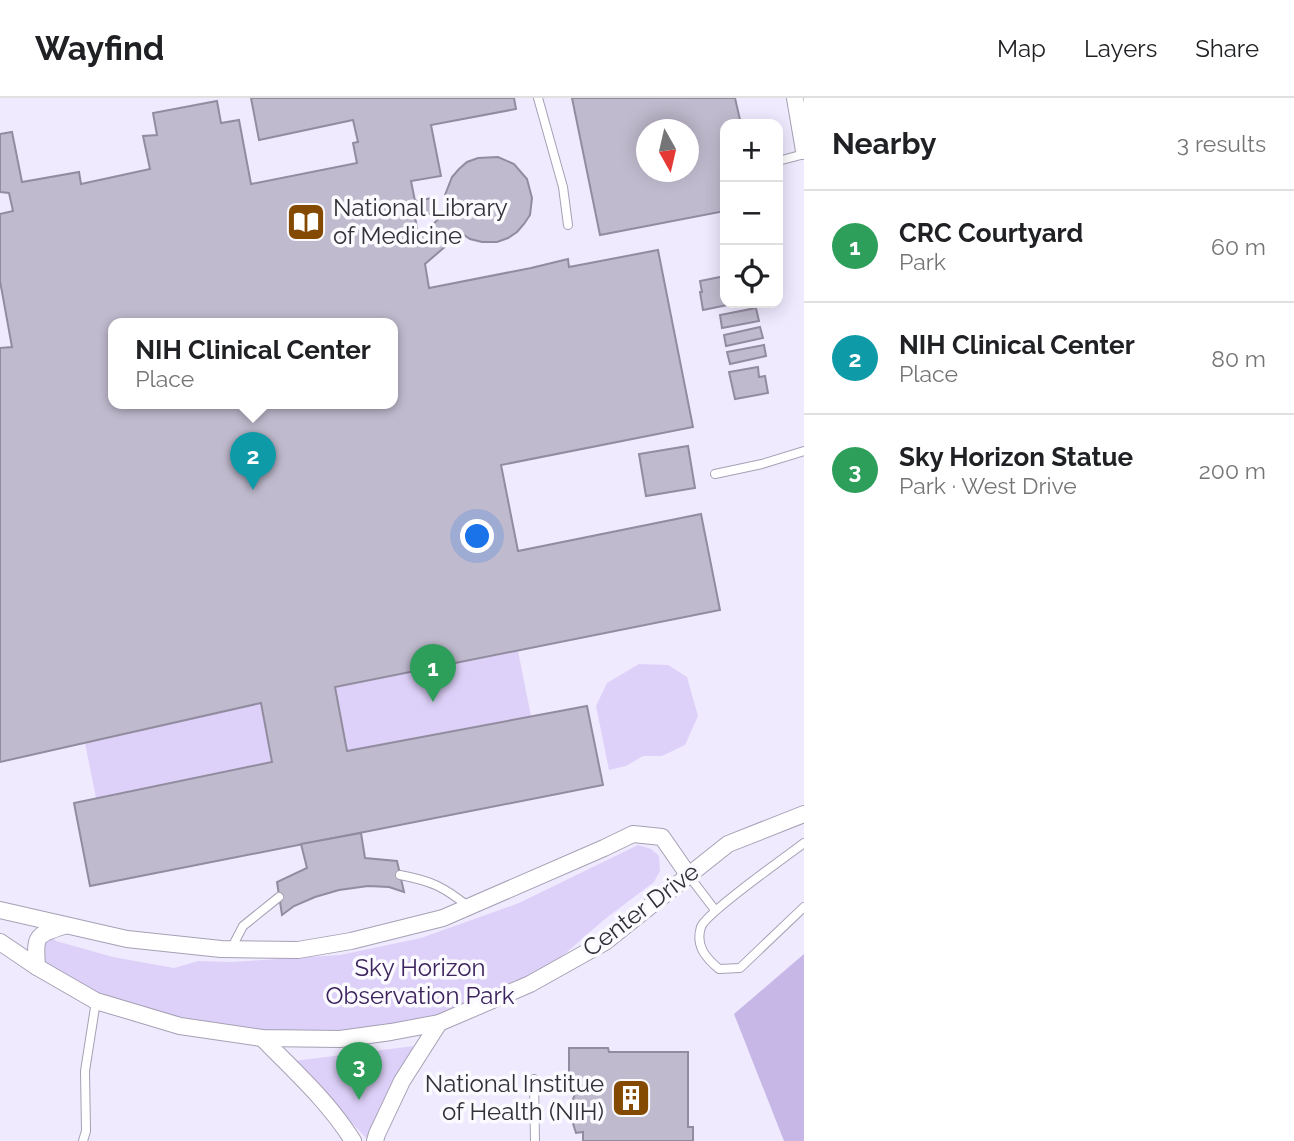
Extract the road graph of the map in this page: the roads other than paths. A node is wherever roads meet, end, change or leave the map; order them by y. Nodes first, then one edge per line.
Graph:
1 (538, 98) edge
2 (795, 98) edge
3 (804, 153) edge
4 (783, 159) edge
5 (568, 225) dead end
6 (804, 451) edge
7 (715, 474) dead end
8 (804, 814) edge
9 (804, 844) edge
10 (400, 874) dead end
11 (689, 876) junction
12 (279, 897) dead end
13 (469, 907) junction
14 (804, 907) edge
15 (0, 910) edge
16 (715, 910) junction
17 (66, 925) junction
18 (0, 942) edge
19 (231, 949) junction
20 (37, 967) junction
21 (96, 1001) junction
22 (439, 1023) junction
23 (262, 1038) junction
24 (534, 1079) dead end
25 (83, 1141) edge
26 (353, 1141) edge
27 (375, 1141) edge
28 (535, 1141) edge

1 - 5 lane
2 - 3 street
3 - 4 lane
6 - 7 lane
8 - 11 street, Center Drive
9 - 16 lane
10 - 13 lane
11 - 13 street
11 - 16 lane
11 - 22 street, Center Drive
12 - 19 lane
13 - 19 street
14 - 16 lane
15 - 17 street
17 - 19 street
17 - 20 street
18 - 20 street, Center Drive
20 - 21 street, Center Drive
21 - 23 street, Center Drive
21 - 25 lane
22 - 23 street, Center Drive
22 - 27 street
23 - 26 street
24 - 28 lane

